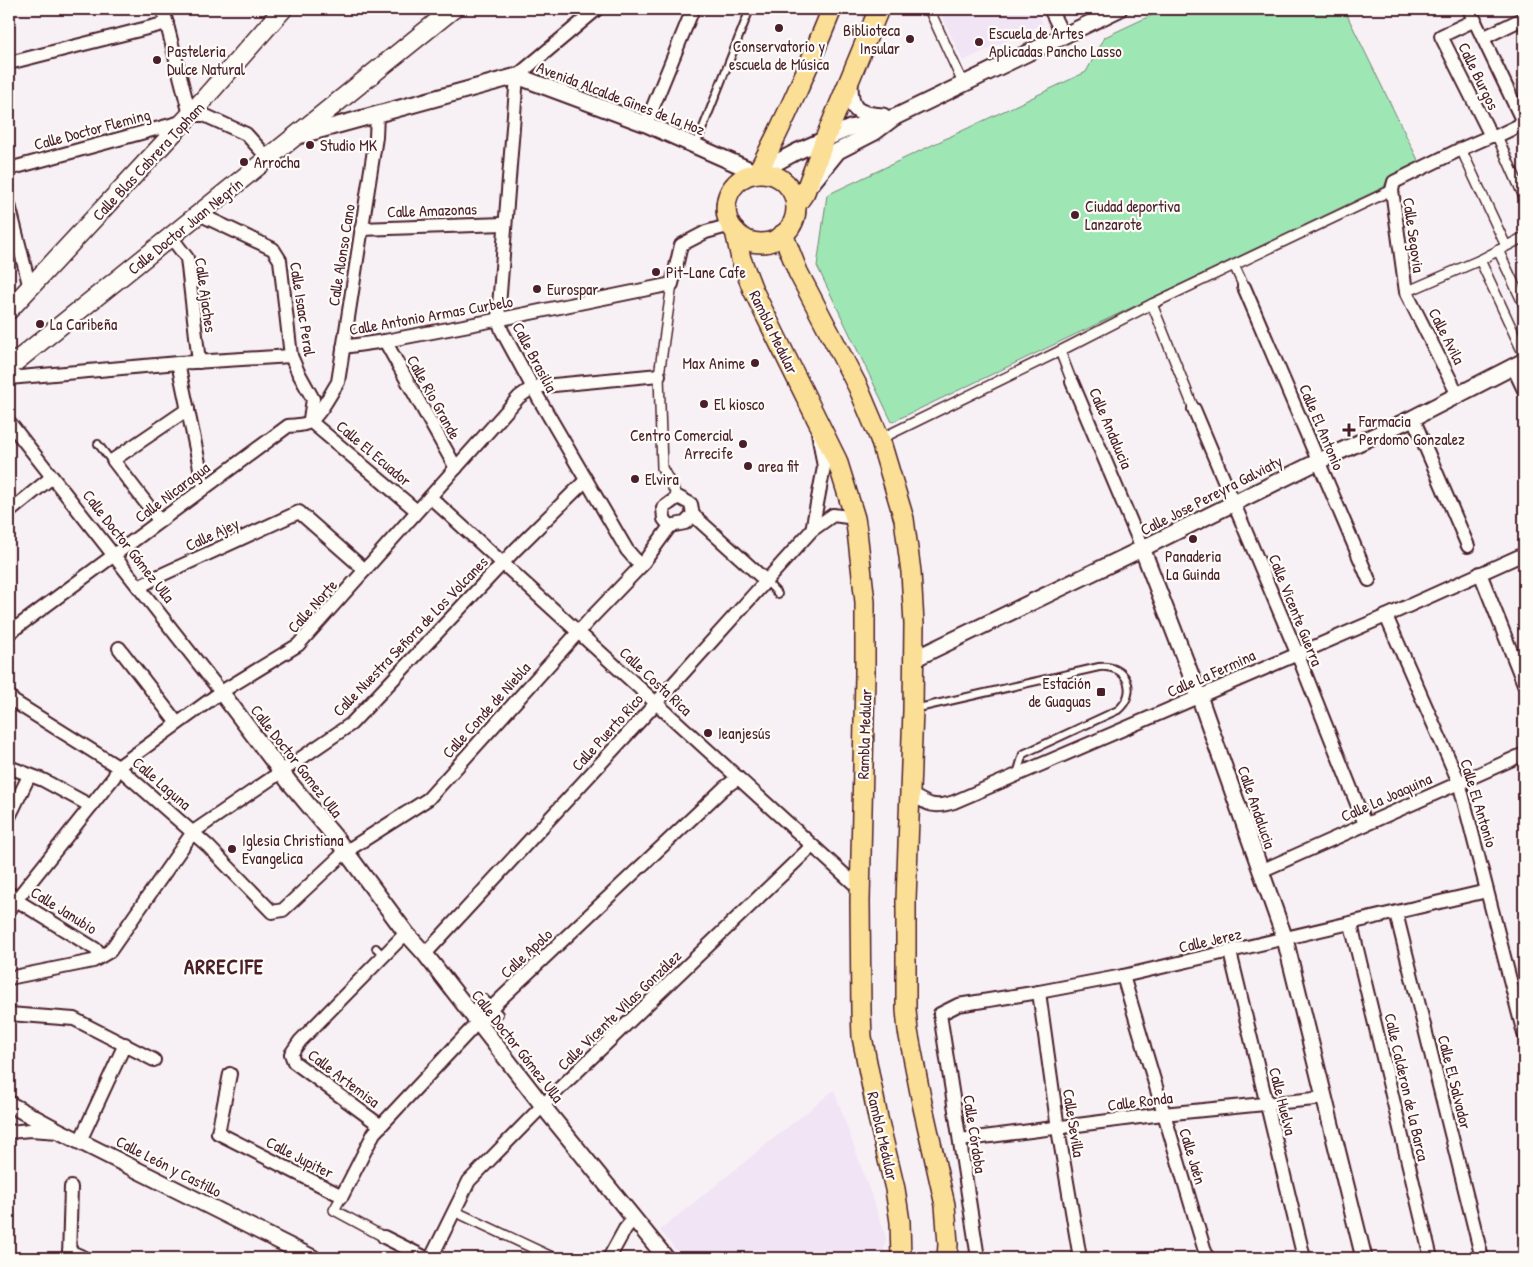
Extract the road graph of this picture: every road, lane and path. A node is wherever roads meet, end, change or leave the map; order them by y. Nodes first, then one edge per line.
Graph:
1 (163, 9) edge
2 (454, 9) edge
3 (597, 9) edge
4 (693, 9) edge
5 (750, 9) edge
6 (832, 9) edge
7 (879, 9) edge
8 (929, 9) edge
9 (1050, 9) edge
10 (1119, 9) edge
11 (281, 10) edge
12 (1472, 15) edge
13 (1524, 18) edge
14 (167, 23) junction
15 (1063, 35) junction
16 (1483, 38) junction
17 (9, 63) edge
18 (517, 76) junction
19 (850, 80) junction
20 (963, 82) junction
21 (377, 114) junction
22 (895, 117) junction
23 (187, 118) junction
24 (1524, 123) edge
25 (646, 124) junction
26 (296, 136) junction
27 (1494, 136) junction
28 (825, 139) junction
29 (696, 145) junction
30 (1461, 149) junction
31 (268, 158) junction
32 (9, 169) edge
33 (757, 173) junction
34 (1393, 186) junction
35 (1524, 197) edge
36 (801, 198) junction
37 (9, 205) edge
38 (200, 214) junction
39 (504, 224) junction
40 (733, 228) junction
41 (361, 229) junction
42 (783, 234) junction
43 (171, 237) junction
44 (1524, 237) edge
45 (1502, 248) junction
46 (1480, 260) junction
47 (1234, 265) junction
48 (672, 284) junction
49 (1244, 287) joint
50 (30, 288) junction
51 (1406, 292) junction
52 (1152, 304) junction
53 (1524, 305) edge
54 (9, 310) edge
55 (498, 319) junction
56 (385, 341) junction
57 (343, 347) junction
58 (1060, 351) junction
59 (1524, 355) edge
60 (291, 356) junction
61 (199, 362) junction
62 (178, 363) junction
63 (1519, 364) edge
64 (9, 367) edge
65 (659, 375) junction
66 (9, 378) edge
67 (1072, 382) joint
68 (533, 388) junction
69 (1524, 390) edge
70 (1458, 395) junction
71 (188, 409) junction
72 (1194, 409) joint
73 (1413, 418) junction
74 (816, 419) junction
75 (310, 421) junction
76 (9, 422) edge
77 (880, 439) junction
78 (98, 444) dead end
79 (113, 460) junction
80 (1319, 460) junction
81 (456, 468) junction
82 (52, 477) junction
83 (586, 480) junction
84 (204, 488) junction
85 (430, 497) junction
86 (678, 497) junction
87 (1234, 502) junction
88 (417, 511) junction
89 (9, 512) edge
90 (693, 515) junction
91 (855, 518) junction
92 (159, 520) junction
93 (670, 526) junction
94 (812, 530) junction
95 (1468, 546) dead end
96 (1142, 548) junction
97 (1524, 554) edge
98 (114, 556) junction
99 (504, 564) junction
100 (641, 566) junction
101 (366, 570) junction
102 (1480, 574) junction
103 (1369, 580) dead end
104 (766, 581) junction
105 (139, 587) junction
106 (778, 594) dead end
107 (1386, 616) junction
108 (579, 632) junction
109 (9, 634) edge
110 (119, 648) dead end
111 (1297, 653) junction
112 (914, 659) junction
113 (1524, 684) edge
114 (220, 692) junction
115 (1199, 696) junction
116 (10, 699) edge
117 (656, 702) junction
118 (913, 710) junction
119 (177, 724) junction
120 (1524, 754) edge
121 (9, 766) edge
122 (118, 767) junction
123 (281, 771) junction
124 (1016, 775) junction
125 (29, 776) junction
126 (738, 778) junction
127 (1459, 782) junction
128 (909, 793) junction
129 (91, 806) junction
130 (9, 817) edge
131 (1365, 824) junction
132 (193, 832) junction
133 (812, 846) junction
134 (345, 852) junction
135 (1261, 871) junction
136 (860, 889) junction
137 (1487, 891) junction
138 (12, 896) edge
139 (9, 911) edge
140 (272, 912) joint
141 (1396, 913) junction
142 (1351, 924) junction
143 (406, 933) junction
144 (1285, 939) junction
145 (1230, 952) junction
146 (425, 954) junction
147 (97, 958) junction
148 (1123, 976) junction
149 (9, 978) edge
150 (1039, 992) junction
151 (9, 1014) edge
152 (940, 1014) joint
153 (477, 1023) junction
154 (1524, 1034) edge
155 (125, 1044) junction
156 (154, 1060) dead end
157 (230, 1074) dead end
158 (1325, 1098) junction
159 (9, 1104) edge
160 (1268, 1104) junction
161 (542, 1106) junction
162 (1163, 1114) junction
163 (381, 1126) junction
164 (1058, 1128) junction
165 (9, 1132) edge
166 (61, 1132) junction
167 (960, 1140) junction
168 (80, 1141) junction
169 (71, 1187) dead end
170 (342, 1196) junction
171 (454, 1211) junction
172 (634, 1218) junction
173 (384, 1237) joint
174 (69, 1255) edge
175 (85, 1258) edge
176 (313, 1258) edge
177 (426, 1258) edge
178 (431, 1258) edge
179 (554, 1258) edge
180 (609, 1258) edge
181 (666, 1258) edge
182 (901, 1258) edge
183 (947, 1258) edge
184 (978, 1258) edge
185 (1080, 1258) edge
186 (1207, 1258) edge
187 (1304, 1258) edge
188 (1364, 1258) edge
189 (1431, 1258) edge
190 (1482, 1258) edge

1 - 14 street
2 - 26 main road, Calle Doctor Juan Negrín
3 - 18 street
4 - 25 street
5 - 29 lane
6 - 33 main road
7 - 19 main road
8 - 20 street
9 - 15 street
10 - 15 street
11 - 23 main road, Calle Blas Cabrera Topham
12 - 16 street
12 - 27 street, Calle Burgos
13 - 16 street
14 - 17 street
14 - 23 street
15 - 20 street
16 - 24 street
18 - 21 street, Avenida Alcalde Gines de la Hoz
18 - 25 street, Avenida Alcalde Gines de la Hoz
18 - 39 street, Calle Brasilia
19 - 22 street
19 - 28 main road
20 - 22 street
21 - 26 street, Avenida Alcalde Gines de la Hoz
21 - 41 street, Calle Alonso Cano
22 - 28 street
22 - 36 street
23 - 31 street
23 - 32 street, Calle Doctor Fleming
23 - 50 main road, Calle Blas Cabrera Topham
24 - 27 street
25 - 29 street, Avenida Alcalde Gines de la Hoz
26 - 31 main road, Calle Doctor Juan Negrín
27 - 30 street
27 - 35 street, Calle Burgos
28 - 33 street
28 - 36 main road
29 - 33 street, Avenida Alcalde Gines de la Hoz
30 - 34 street
30 - 45 street
31 - 38 main road, Calle Doctor Juan Negrín
33 - 36 main road
33 - 40 main road
34 - 47 street
34 - 51 street, Calle Segovia
36 - 42 main road
37 - 50 street
38 - 43 main road, Calle Doctor Juan Negrín
38 - 60 street, Calle Isaac Peral
39 - 41 street, Calle Amazonas
39 - 55 street, Calle Brasilia
40 - 42 main road
40 - 48 street
40 - 74 main road, Rambla Medular
41 - 57 street, Calle Alonso Cano
42 - 77 main road
43 - 61 street, Calle Ajaches
43 - 64 main road, Calle Doctor Juan Negrín
44 - 45 street
45 - 46 street
45 - 53 street
46 - 51 street
46 - 59 street
47 - 49 street
47 - 52 street
48 - 55 street, Calle Antonio Armas Curbelo
48 - 65 street
49 - 80 street, Calle El Antonio
50 - 54 main road, Calle Blas Cabrera Topham
51 - 70 street, Calle Avila
52 - 58 street
52 - 72 street
55 - 56 street, Calle Antonio Armas Curbelo
55 - 68 street, Calle Brasilia
56 - 57 street, Calle Antonio Armas Curbelo
56 - 81 street, Calle Rio Grande
57 - 75 street, Calle Alonso Cano
58 - 67 street
58 - 77 street
60 - 61 street
60 - 75 street, Calle Isaac Peral
61 - 62 street
62 - 66 street
62 - 71 street
63 - 69 street
63 - 70 street, Calle Jose Pereyra Galviaty
65 - 68 street
65 - 86 street
67 - 96 street, Calle Andalucia
68 - 81 street, Calle Norte
68 - 83 street, Calle Brasilia
70 - 73 street, Calle Jose Pereyra Galviaty
71 - 79 street
71 - 84 street
72 - 87 street, Calle Vicente Guerra
73 - 80 street, Calle Jose Pereyra Galviaty
73 - 95 street
74 - 91 main road, Rambla Medular
74 - 94 street
75 - 84 street, Calle Nicaragua
75 - 88 street, Calle El Ecuador
76 - 82 street, Calle Doctor Gómez Ulla
77 - 112 main road
78 - 79 lane
79 - 92 street
80 - 87 street, Calle Jose Pereyra Galviaty
80 - 103 street, Calle El Antonio
81 - 85 street, Calle Norte
82 - 89 street
82 - 98 street, Calle Doctor Gómez Ulla
83 - 99 street, Calle Nuestra Señora de Los Volcanes
83 - 100 street, Calle Brasilia
84 - 92 street, Calle Nicaragua
85 - 88 street, Calle Norte
85 - 99 street, Calle Costa Rica
86 - 90 street
86 - 93 street
87 - 96 street, Calle Jose Pereyra Galviaty
87 - 111 street, Calle Vicente Guerra
88 - 101 street, Calle Norte
90 - 93 street
90 - 104 street
91 - 94 street, Calle Puerto Rico
91 - 136 main road, Rambla Medular
92 - 98 street, Calle Nicaragua
93 - 100 street, Calle Conde de Niebla
94 - 104 street, Calle Puerto Rico
96 - 112 street, Calle Jose Pereyra Galviaty
96 - 115 street, Calle Andalucia
97 - 102 street, Calle La Fermina
98 - 105 street, Calle Doctor Gómez Ulla
98 - 109 street, Calle Nicaragua
99 - 108 street, Calle Costa Rica
99 - 123 street, Calle Nuestra Señora de Los Volcanes
100 - 108 street, Calle Conde de Niebla
101 - 105 street, Calle Ajey
101 - 114 street, Calle Norte
102 - 107 street, Calle La Fermina
102 - 113 street
104 - 106 lane
104 - 117 street, Calle Puerto Rico
105 - 114 street, Calle Doctor Gómez Ulla
107 - 111 street, Calle La Fermina
107 - 127 street, Calle El Antonio
108 - 117 street, Calle Costa Rica
108 - 134 street, Calle Conde de Niebla
110 - 119 street
111 - 115 street, Calle La Fermina
111 - 131 street, Calle Vicente Guerra
112 - 118 main road
114 - 119 street, Calle Norte
114 - 123 street, Calle Doctor Gomez Ulla
115 - 124 street, Calle La Fermina
115 - 135 street, Calle Andalucia
116 - 122 street, Calle Laguna
117 - 126 street, Calle Costa Rica
117 - 146 street, Calle Puerto Rico
118 - 124 lane
118 - 128 main road
119 - 122 street, Calle Norte
120 - 127 street, Calle La Joaquina
121 - 125 street
122 - 129 street, Calle Norte
122 - 132 street, Calle Laguna
123 - 132 street, Calle Nuestra Señora de Los Volcanes
123 - 134 street, Calle Doctor Gomez Ulla
124 - 128 street, Calle La Fermina
125 - 129 street
125 - 130 street
126 - 133 street, Calle Costa Rica
126 - 153 street, Calle Apolo
127 - 131 street, Calle La Joaquina
127 - 137 street, Calle El Antonio
128 - 183 main road
129 - 138 street, Calle Norte
131 - 135 street, Calle La Joaquina
132 - 140 street, Calle Laguna
132 - 147 street
133 - 136 street, Calle Costa Rica
133 - 161 street, Calle Vicente Vilas González
134 - 140 street, Calle Conde de Niebla
134 - 143 street, Calle Doctor Gómez Ulla
135 - 144 street, Calle Andalucia
136 - 182 main road, Rambla Medular
137 - 141 street, Calle Jerez
137 - 154 street, Calle El Antonio
138 - 139 street, Calle Norte
138 - 147 street, Calle Janubio
141 - 142 street, Calle Jerez
141 - 190 street, Calle El Salvador
142 - 144 street, Calle Jerez
142 - 189 street, Calle Calderon de la Barca
143 - 146 street, Calle Doctor Gómez Ulla
143 - 163 street, Calle Artemisa
144 - 145 street, Calle Jerez
144 - 158 street, Calle Andalucia
145 - 148 street, Calle Jerez
145 - 160 street, Calle Huelva
146 - 153 street, Calle Doctor Gómez Ulla
147 - 149 street
148 - 150 street, Calle Jerez
148 - 162 street, Calle Jaén
150 - 152 street, Calle Jerez
150 - 164 street, Calle Sevilla
151 - 155 street
152 - 167 street, Calle Córdoba
153 - 161 street, Calle Doctor Gómez Ulla
153 - 163 street, Calle Apolo
155 - 156 street
155 - 168 street
157 - 170 street, Calle Jupiter
158 - 160 street, Calle Ronda
158 - 188 street, Calle Andalucia
159 - 166 street, Calle León y Castillo
160 - 162 street, Calle Ronda
160 - 187 street, Calle Huelva
161 - 171 street, Calle Vicente Vilas González
161 - 172 street, Calle Doctor Gómez Ulla
162 - 164 street, Calle Ronda
162 - 186 street, Calle Jaén
163 - 170 street, Calle Apolo
164 - 167 street, Calle Ronda
164 - 185 street, Calle Sevilla
165 - 166 street
166 - 168 street, Calle León y Castillo
167 - 184 street, Calle Córdoba
168 - 176 street, Calle León y Castillo
169 - 174 street
170 - 173 street, Calle Jupiter
171 - 178 street, Calle Vicente Vilas González
171 - 179 street
172 - 180 street
172 - 181 street, Calle Doctor Gómez Ulla
173 - 177 street, Calle Jupiter
174 - 175 street

